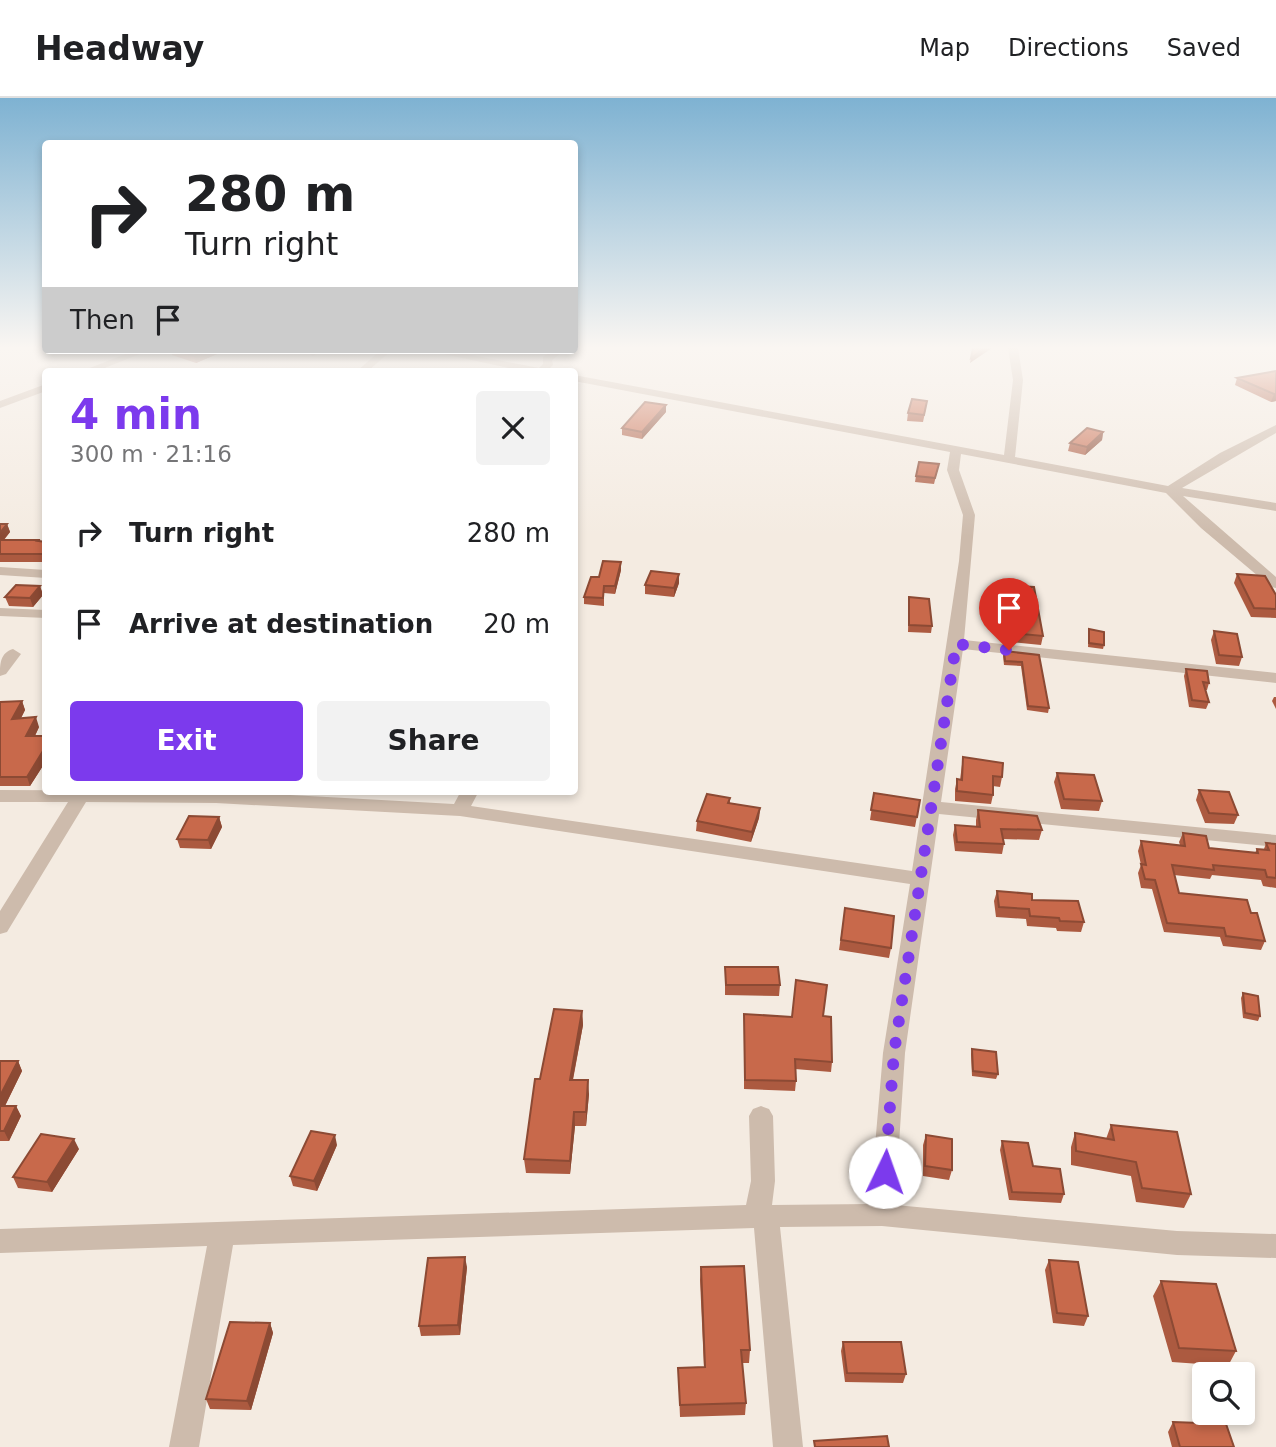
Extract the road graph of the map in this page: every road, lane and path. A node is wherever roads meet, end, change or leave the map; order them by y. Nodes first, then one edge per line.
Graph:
1 (749, 411) edge
2 (1015, 411) edge
3 (1276, 428) edge
4 (956, 450) junction
5 (1010, 457) junction
6 (1170, 490) junction
7 (1276, 507) edge
8 (0, 571) edge
9 (42, 574) edge
10 (1276, 584) edge
11 (0, 612) edge
12 (42, 614) edge
13 (956, 644) junction
14 (13, 654) dead end
15 (0, 671) edge
16 (1276, 678) edge
17 (81, 795) edge
18 (468, 795) edge
19 (0, 796) edge
20 (932, 807) junction
21 (460, 810) junction
22 (1276, 841) edge
23 (921, 879) junction
24 (0, 927) edge
25 (761, 1116) dead end
26 (882, 1215) junction
27 (761, 1217) junction
28 (222, 1234) junction
29 (0, 1241) edge
30 (1276, 1246) edge
31 (184, 1447) edge
32 (788, 1447) edge

1 - 4 street
2 - 5 street
3 - 6 street
4 - 5 street
4 - 13 street
5 - 6 street
6 - 7 street
6 - 10 street
8 - 9 street
11 - 12 street
13 - 16 street
13 - 20 street
14 - 15 street
17 - 19 street
17 - 21 street
17 - 24 street
18 - 21 street
20 - 22 street
20 - 23 street
21 - 23 street
23 - 26 street
25 - 27 street
26 - 27 street
26 - 30 street
27 - 28 street
27 - 32 street
28 - 29 street
28 - 31 street

